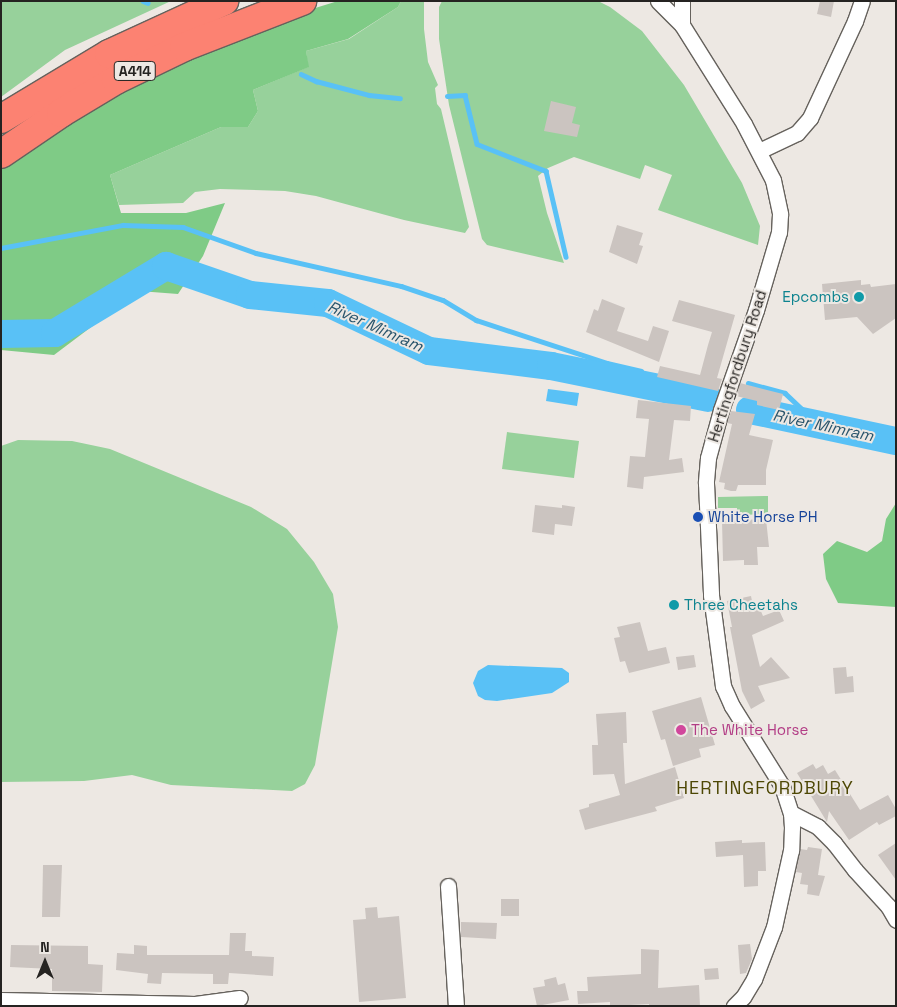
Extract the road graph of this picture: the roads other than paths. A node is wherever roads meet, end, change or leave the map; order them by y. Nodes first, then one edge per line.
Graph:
1 (224, 1) edge
2 (302, 1) edge
3 (658, 1) edge
4 (682, 1) edge
5 (862, 1) edge
6 (682, 25) junction
7 (1, 119) edge
8 (759, 151) junction
9 (1, 154) edge
10 (791, 813) junction
11 (448, 886) dead end
12 (896, 920) edge
13 (240, 998) dead end
14 (1, 1000) edge
15 (456, 1006) edge
16 (734, 1006) edge

1 - 7 highway, A414
2 - 9 highway, A414
3 - 6 street, Hertingfordbury Road
4 - 6 street
5 - 8 street
6 - 8 street, Hertingfordbury Road
8 - 10 street, Hertingfordbury Road
10 - 12 street
10 - 16 street, Hertingfordbury Road
11 - 15 street
13 - 14 street

